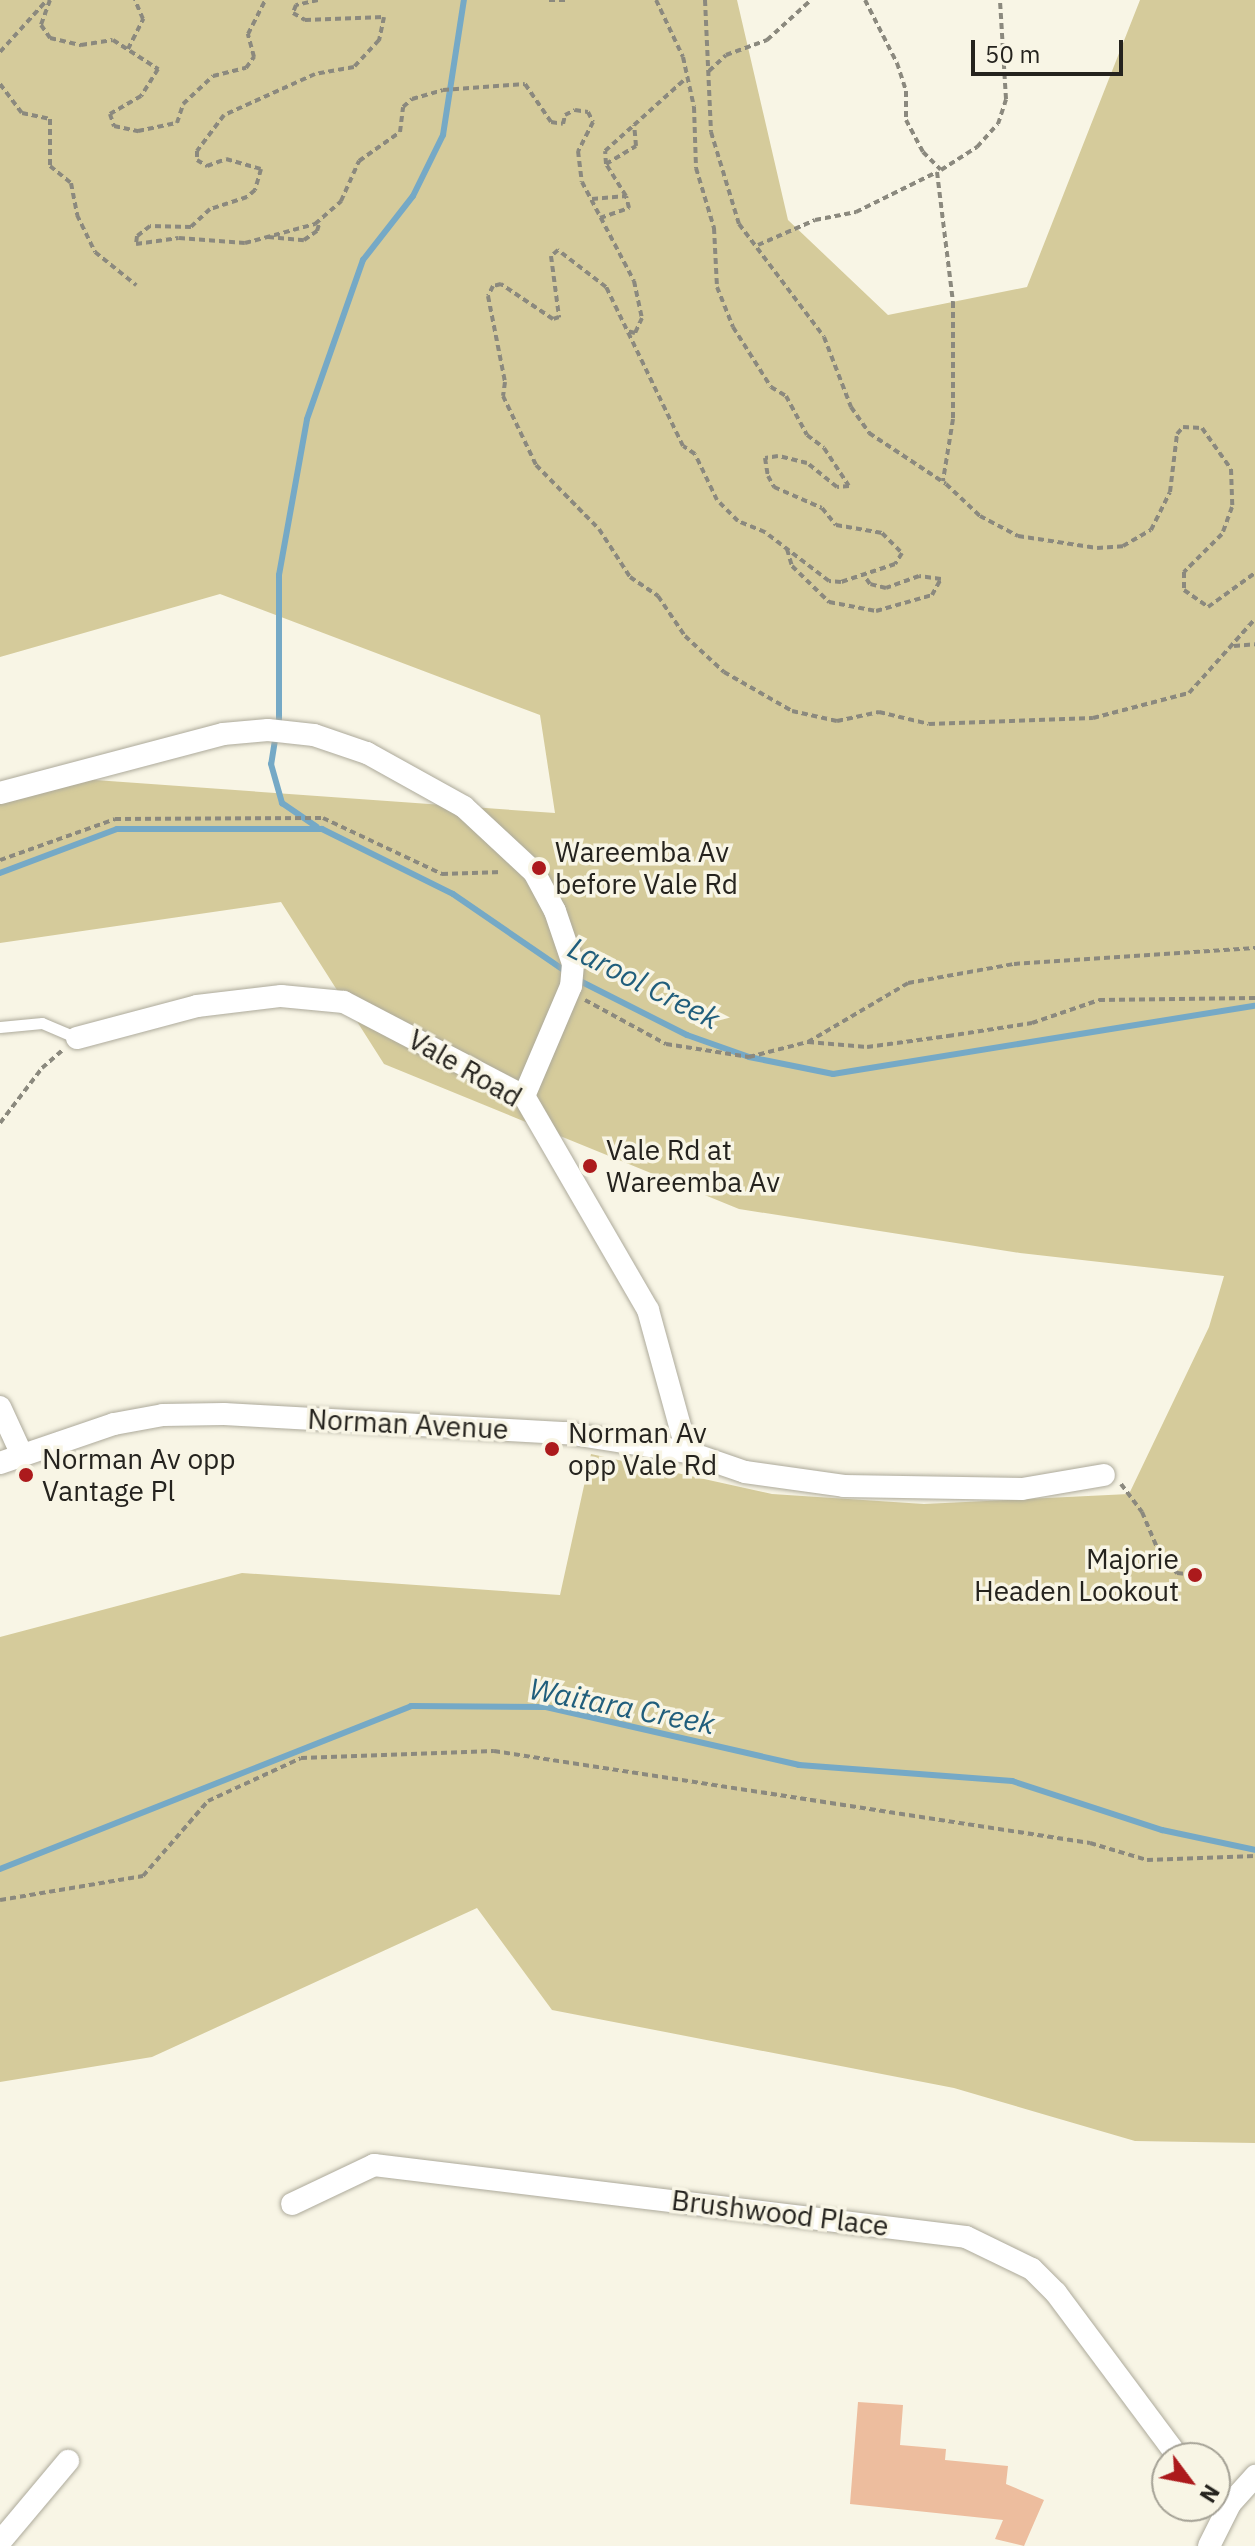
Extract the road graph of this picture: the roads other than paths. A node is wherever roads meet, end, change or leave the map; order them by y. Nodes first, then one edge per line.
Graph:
1 (0, 793) edge
2 (0, 1027) edge
3 (77, 1038) joint
4 (524, 1096) junction
5 (0, 1407) edge
6 (687, 1452) junction
7 (22, 1455) junction
8 (0, 1463) edge
9 (1104, 1475) road end
10 (292, 2204) dead end
11 (1167, 2442) edge
12 (68, 2461) dead end
13 (1255, 2476) edge
14 (1231, 2493) edge
15 (1216, 2522) edge
16 (0, 2542) edge
17 (1209, 2546) edge

1 - 4 street
2 - 3 lane
3 - 4 street, Vale Road
4 - 6 street, Vale Road
5 - 7 street
6 - 7 street, Norman Avenue
6 - 9 street, Norman Avenue
7 - 8 street, Norman Avenue
10 - 11 street, Brushwood Place
12 - 16 street
13 - 14 street
15 - 17 street

